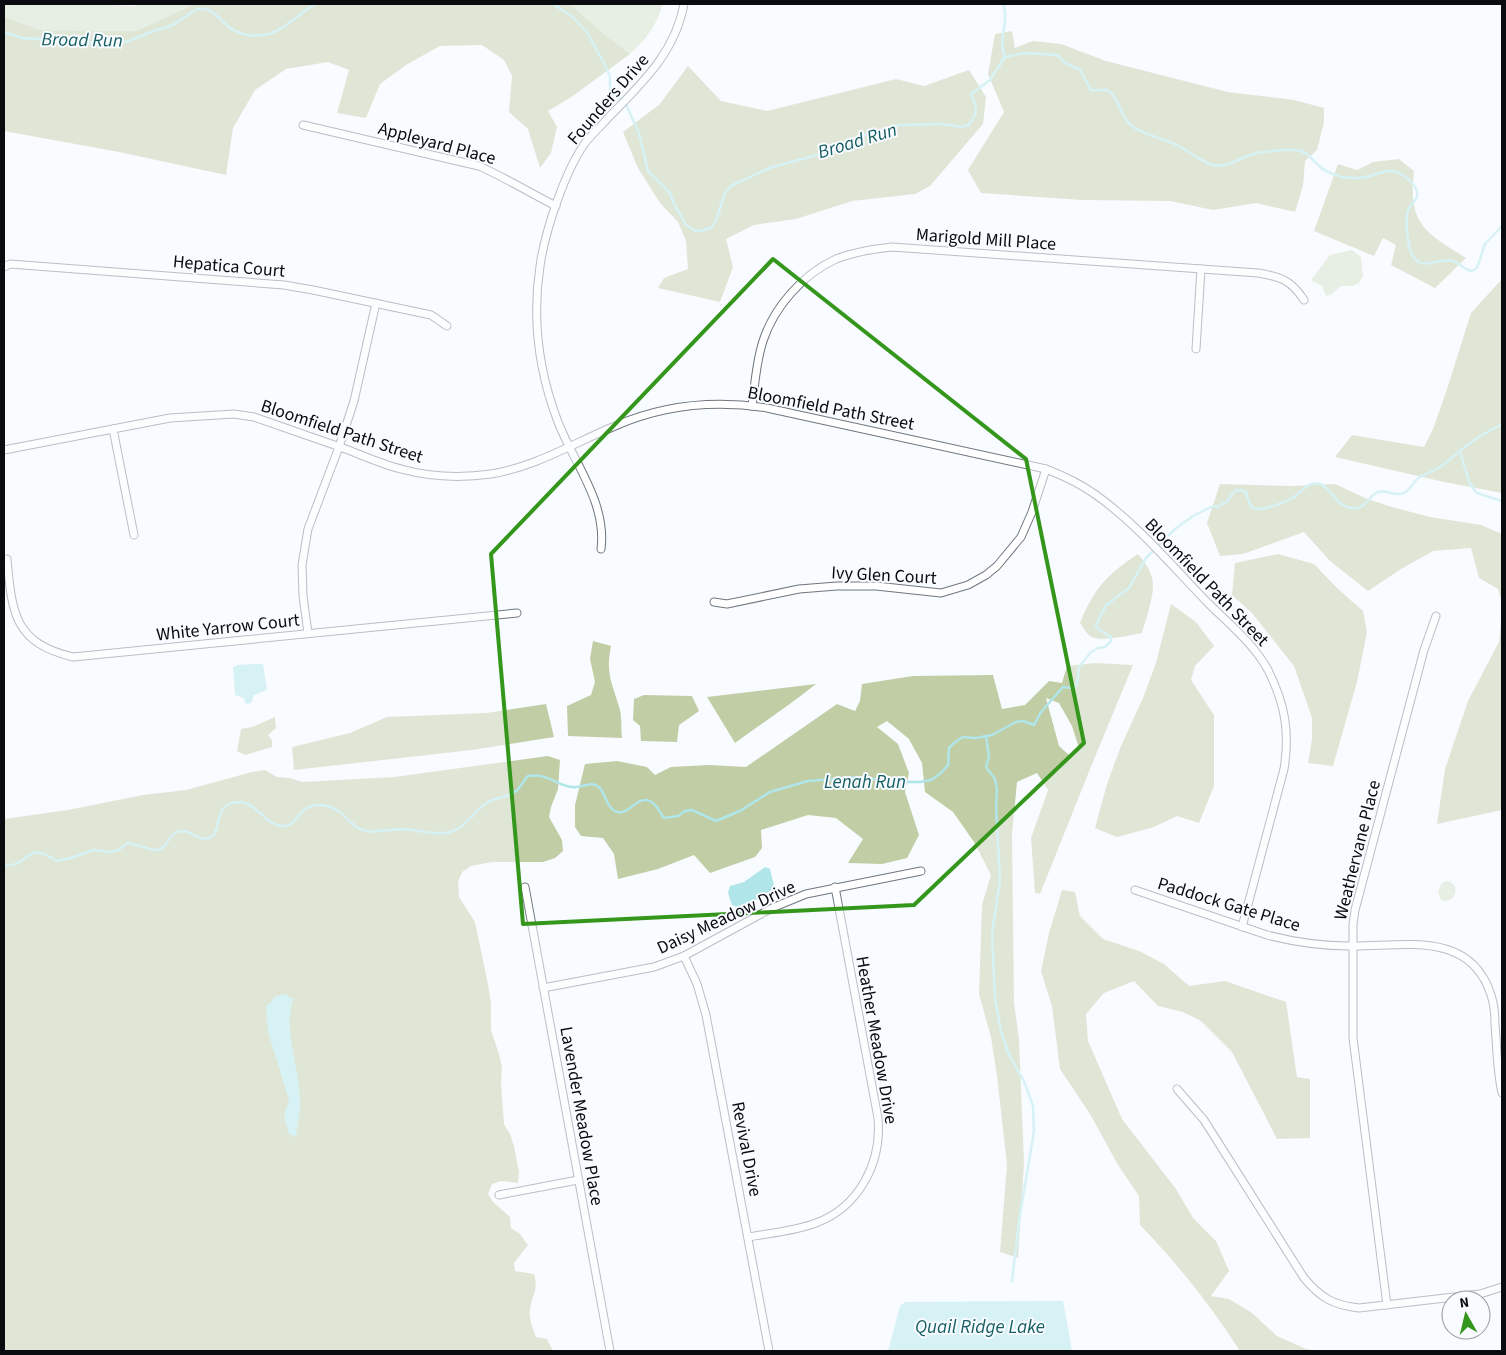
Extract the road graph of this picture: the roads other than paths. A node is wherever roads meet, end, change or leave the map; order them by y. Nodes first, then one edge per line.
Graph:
1 (684, 4) edge
2 (303, 125) dead end
3 (556, 206) junction
4 (4, 267) edge
5 (1201, 269) junction
6 (1304, 300) dead end
7 (376, 303) junction
8 (447, 326) dead end
9 (1196, 349) dead end
10 (752, 406) junction
11 (113, 429) junction
12 (339, 447) junction
13 (570, 447) junction
14 (4, 450) edge
15 (1046, 469) junction
16 (134, 535) dead end
17 (601, 548) dead end
18 (7, 559) dead end
19 (714, 602) dead end
20 (517, 613) dead end
21 (1436, 616) dead end
22 (308, 633) junction
23 (921, 871) dead end
24 (525, 887) dead end
25 (835, 887) junction
26 (1135, 890) dead end
27 (1242, 927) junction
28 (1352, 946) junction
29 (684, 956) junction
30 (543, 988) junction
31 (1178, 1089) dead end
32 (1502, 1093) edge
33 (578, 1180) junction
34 (499, 1195) dead end
35 (748, 1237) junction
36 (1502, 1287) edge
37 (1387, 1305) junction
38 (610, 1351) edge
39 (769, 1351) edge

1 - 3 street, Founders Drive
2 - 3 street, Appleyard Place
3 - 13 street, Founders Drive
4 - 7 street, Hepatica Court
5 - 6 street, Marigold Mill Place
5 - 9 street
5 - 10 street, Marigold Mill Place
7 - 8 street, Hepatica Court
7 - 12 street
10 - 13 street, Bloomfield Path Street
10 - 15 street, Bloomfield Path Street
11 - 12 street, Bloomfield Path Street
11 - 14 street, Bloomfield Path Street
11 - 16 street
12 - 13 street, Bloomfield Path Street
12 - 22 street
13 - 17 street, Founders Drive
15 - 19 street, Ivy Glen Court
15 - 27 street, Bloomfield Path Street
18 - 22 street, White Yarrow Court
20 - 22 street, White Yarrow Court
21 - 28 street, Weathervane Place
23 - 25 street, Daisy Meadow Drive
24 - 30 street, Lavender Meadow Place
25 - 29 street, Daisy Meadow Drive
25 - 35 street, Heather Meadow Drive
26 - 27 street, Paddock Gate Place
27 - 28 street, Paddock Gate Place
28 - 32 street, Paddock Gate Place
28 - 37 street, Weathervane Place
29 - 30 street, Daisy Meadow Drive
29 - 35 street, Revival Drive
30 - 33 street, Lavender Meadow Place
31 - 37 street
33 - 34 street
33 - 38 street, Lavender Meadow Place
35 - 39 street, Revival Drive
36 - 37 street

